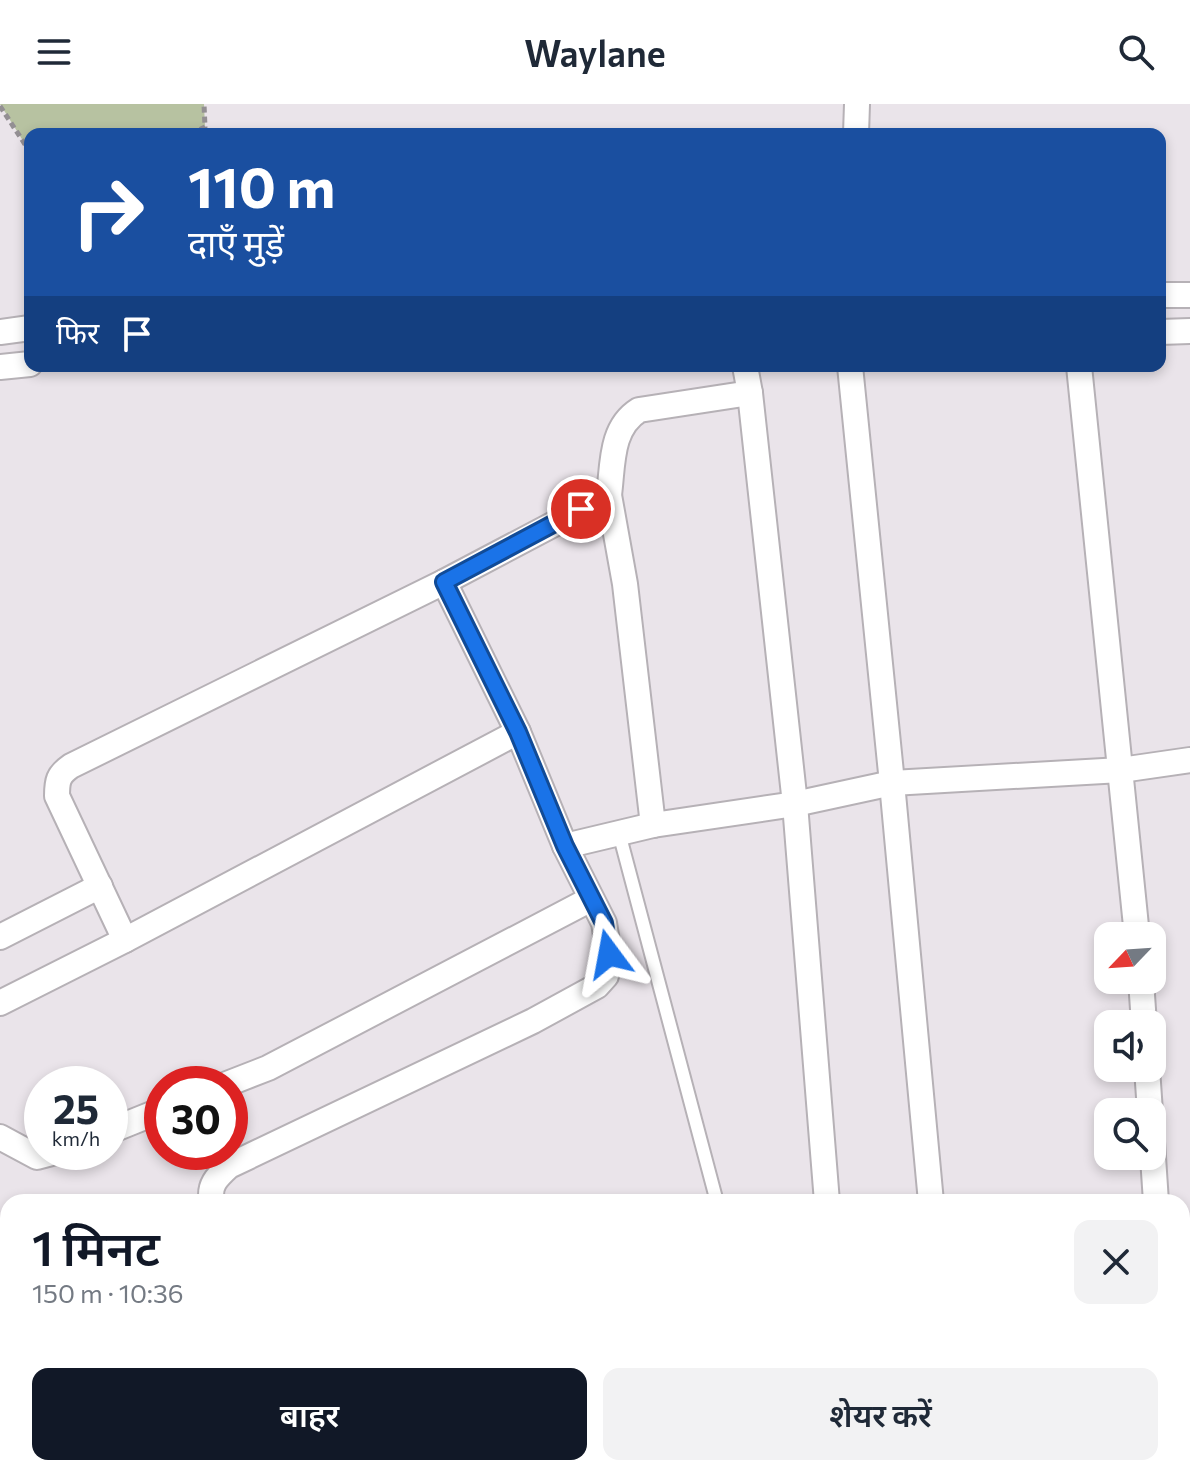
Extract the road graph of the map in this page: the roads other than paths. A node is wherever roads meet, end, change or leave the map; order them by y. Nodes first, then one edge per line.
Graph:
1 (857, 104) edge
2 (856, 128) edge
3 (1166, 295) edge
4 (1190, 295) edge
5 (24, 329) edge
6 (1190, 331) edge
7 (0, 332) edge
8 (1166, 332) edge
9 (24, 365) edge
10 (0, 367) edge
11 (746, 372) edge
12 (851, 372) edge
13 (1080, 372) edge
14 (750, 393) junction
15 (609, 495) junction
16 (444, 582) junction
17 (518, 732) junction
18 (1190, 760) edge
19 (1121, 770) junction
20 (892, 783) junction
21 (795, 804) junction
22 (653, 825) junction
23 (619, 833) junction
24 (565, 846) junction
25 (100, 886) junction
26 (591, 899) junction
27 (1136, 922) edge
28 (0, 937) edge
29 (125, 940) junction
30 (0, 1003) edge
31 (248, 1076) edge
32 (0, 1137) edge
33 (24, 1150) edge
34 (1154, 1170) edge
35 (210, 1194) edge
36 (715, 1194) edge
37 (826, 1194) edge
38 (930, 1194) edge
39 (1155, 1194) edge

1 - 2 street
3 - 4 street
5 - 7 street
6 - 8 street
9 - 10 street
11 - 14 street
12 - 20 street
13 - 19 street
14 - 15 street
14 - 21 street
15 - 16 street
15 - 22 street
16 - 17 street
16 - 25 street
17 - 24 street
17 - 29 street
18 - 19 street
19 - 20 street
19 - 27 street
20 - 21 street
20 - 38 street
21 - 22 street
21 - 37 street
22 - 23 street
23 - 24 street
23 - 36 lane
24 - 26 street
25 - 28 street
25 - 29 street
26 - 31 street
26 - 35 street
29 - 30 street
32 - 33 street
34 - 39 street

